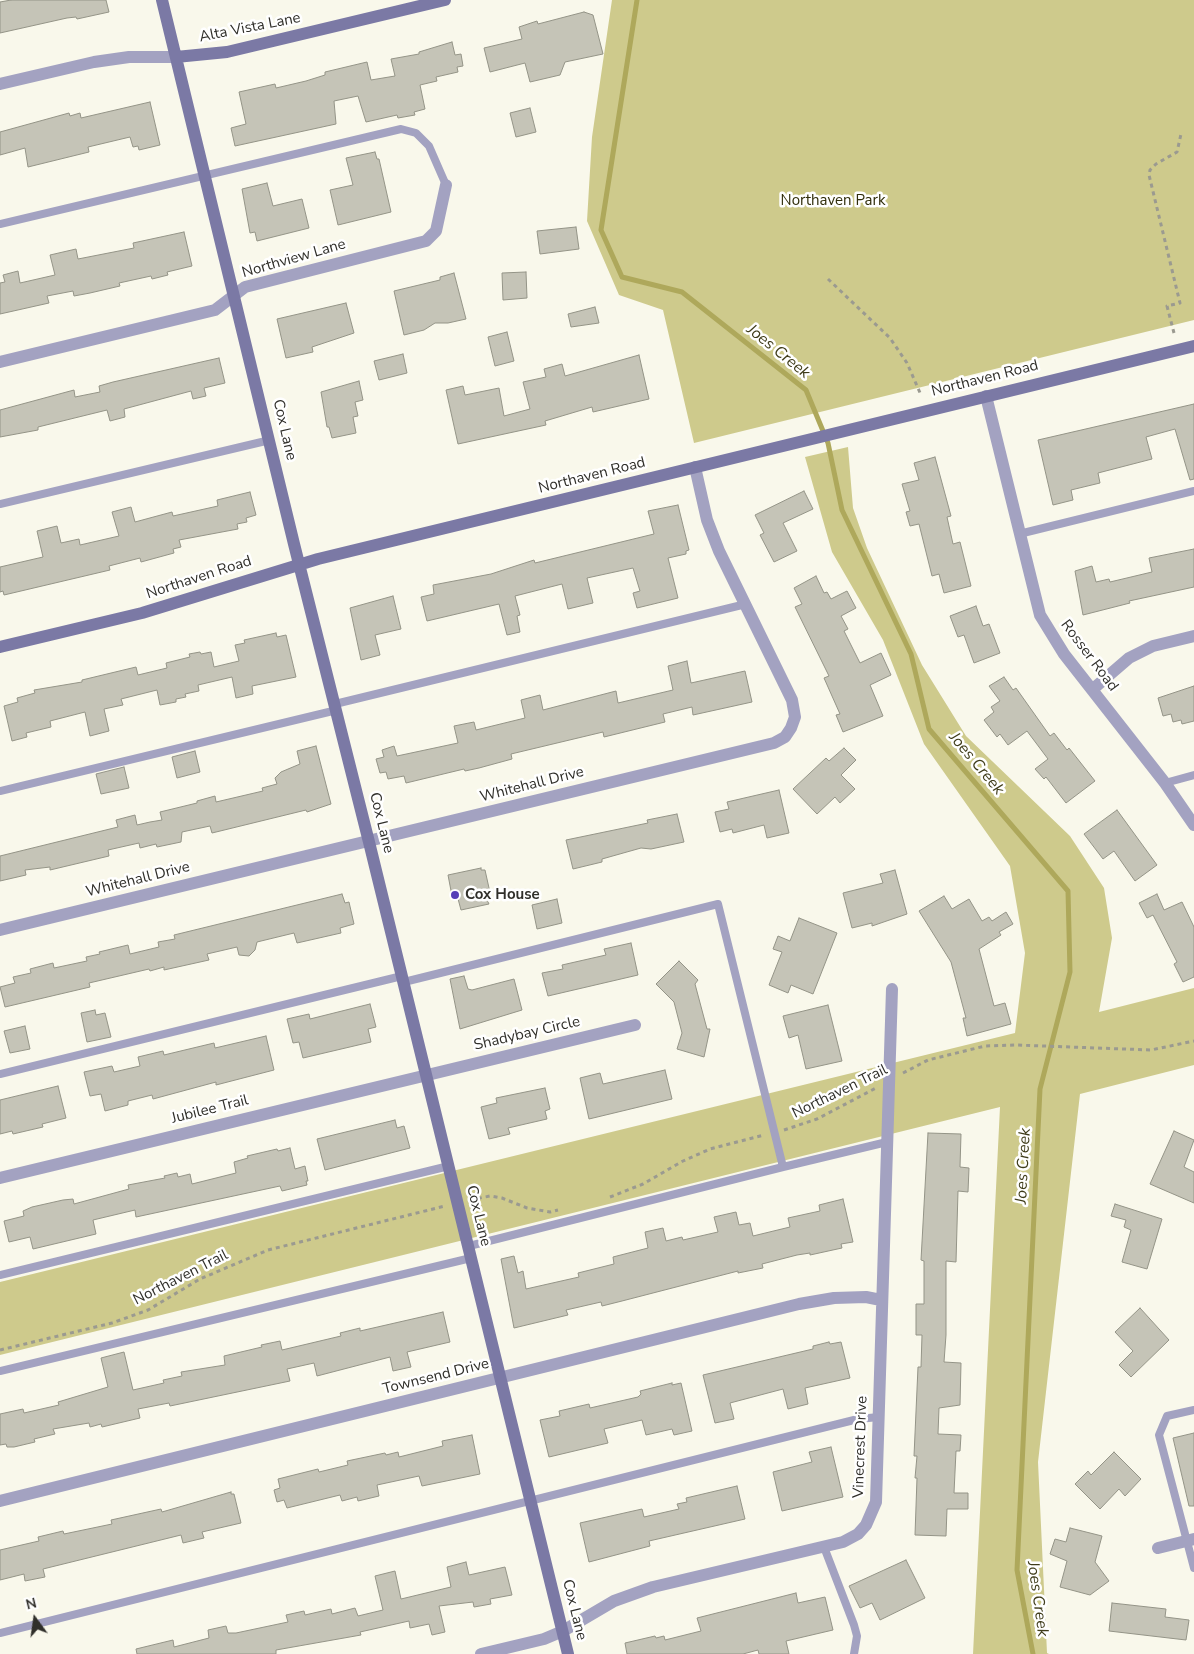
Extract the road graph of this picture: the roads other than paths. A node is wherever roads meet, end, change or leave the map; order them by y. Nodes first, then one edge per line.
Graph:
1 (162, 0) edge
2 (445, 0) edge
3 (176, 57) junction
4 (0, 84) edge
5 (205, 175) junction
6 (446, 186) joint
7 (0, 224) edge
8 (234, 295) junction
9 (1194, 346) edge
10 (0, 362) edge
11 (986, 396) junction
12 (270, 440) junction
13 (695, 467) junction
14 (1194, 491) edge
15 (0, 504) edge
16 (1019, 534) junction
17 (299, 564) junction
18 (746, 604) junction
19 (1194, 636) edge
20 (0, 647) edge
21 (1093, 689) junction
22 (336, 707) junction
23 (1194, 775) edge
24 (1165, 783) junction
25 (0, 791) edge
26 (1194, 825) edge
27 (369, 842) junction
28 (0, 930) edge
29 (403, 979) junction
30 (892, 988) dead end
31 (635, 1025) dead end
32 (0, 1074) edge
33 (427, 1075) junction
34 (887, 1142) junction
35 (449, 1166) junction
36 (783, 1167) junction
37 (0, 1178) edge
38 (470, 1252) junction
39 (0, 1275) edge
40 (881, 1300) junction
41 (0, 1371) edge
42 (501, 1378) junction
43 (1194, 1410) edge
44 (879, 1418) junction
45 (0, 1501) edge
46 (531, 1502) junction
47 (1190, 1540) edge
48 (824, 1547) junction
49 (1158, 1548) dead end
50 (1194, 1568) edge
51 (563, 1631) junction
52 (0, 1633) edge
53 (481, 1654) edge
54 (568, 1654) edge
55 (854, 1654) edge

1 - 3 street, Cox Lane
2 - 3 street, Alta Vista Lane
3 - 4 street, Alta Vista Lane
3 - 5 street, Cox Lane
5 - 6 lane
5 - 7 lane
5 - 8 street, Cox Lane
6 - 8 street, Northview Lane
8 - 10 street, Northview Lane
8 - 12 street, Cox Lane
9 - 11 street, Northaven Road
11 - 13 street, Northaven Road
11 - 16 street, Rosser Road
12 - 15 lane
12 - 17 street, Cox Lane
13 - 17 street, Northaven Road
13 - 18 street, Whitehall Drive
14 - 16 lane
16 - 21 street, Rosser Road
17 - 20 street, Northaven Road
17 - 22 street, Cox Lane
18 - 22 lane
18 - 27 street, Whitehall Drive
19 - 21 street
21 - 24 street, Rosser Road
22 - 25 lane
22 - 27 street, Cox Lane
23 - 24 lane
24 - 26 street, Rosser Road
27 - 28 street, Whitehall Drive
27 - 29 street, Cox Lane
29 - 32 lane
29 - 33 street, Cox Lane
29 - 36 lane
30 - 34 street, Vinecrest Drive
31 - 33 street, Shadybay Circle
33 - 35 street, Cox Lane
33 - 37 street, Jubilee Trail
34 - 36 lane
34 - 40 street, Vinecrest Drive
35 - 38 street, Cox Lane
35 - 39 lane
36 - 38 lane
38 - 41 lane
38 - 42 street, Cox Lane
40 - 42 street, Townsend Drive
40 - 44 street, Vinecrest Drive
42 - 45 street, Townsend Drive
42 - 46 street, Cox Lane
43 - 47 lane
44 - 46 lane
44 - 48 street, Vinecrest Drive
46 - 51 street, Cox Lane
46 - 52 lane
47 - 49 street
47 - 50 lane
48 - 51 street, Vinecrest Drive
48 - 55 lane
51 - 53 street, Vinecrest Drive
51 - 54 street, Cox Lane

